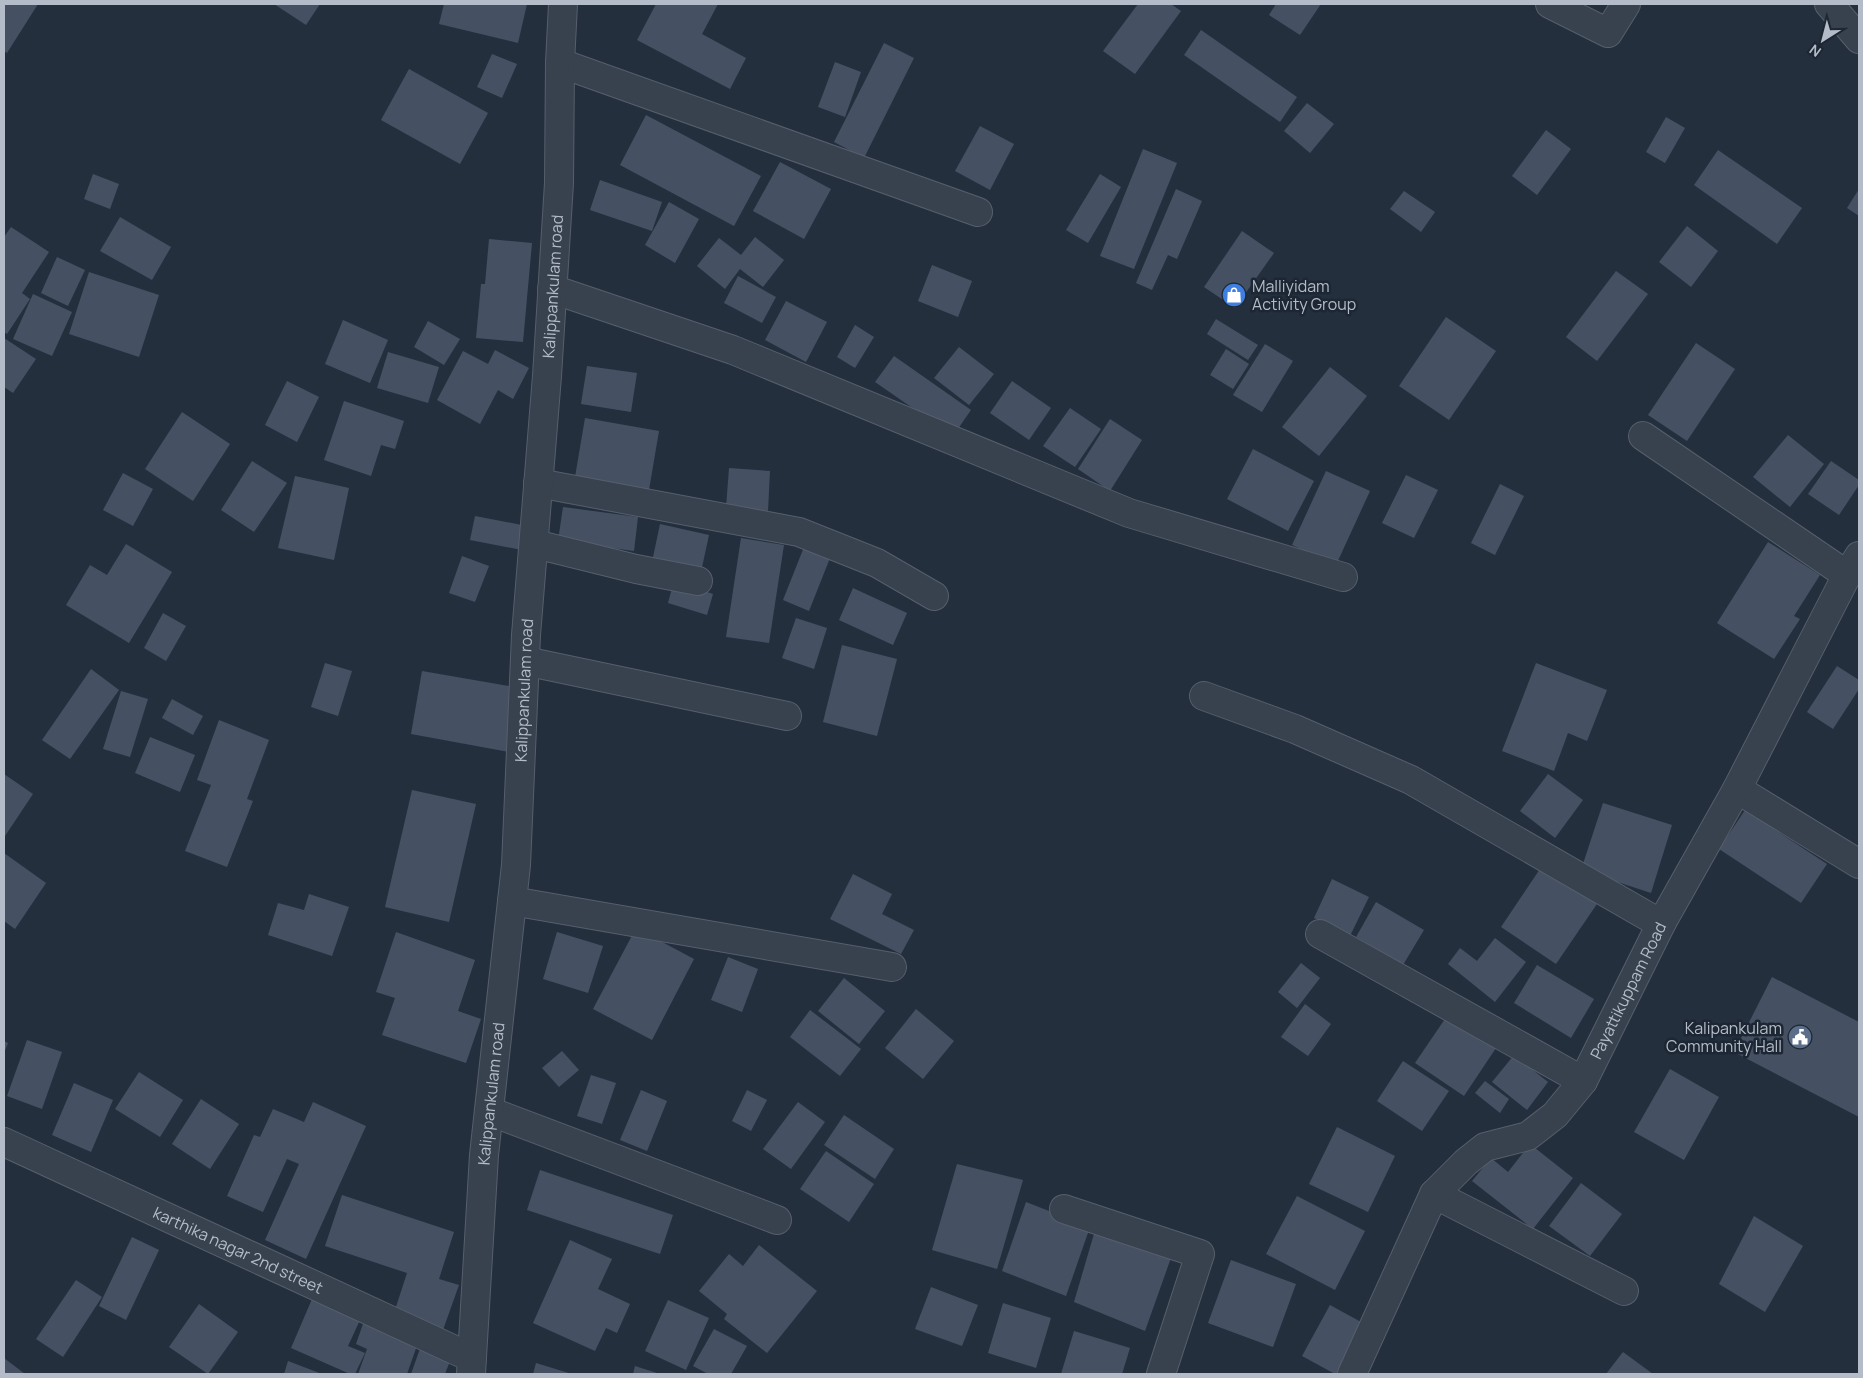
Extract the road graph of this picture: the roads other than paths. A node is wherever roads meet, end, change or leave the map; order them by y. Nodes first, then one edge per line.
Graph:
1 (563, 4) edge
2 (1550, 4) edge
3 (1626, 4) edge
4 (1829, 4) edge
5 (1859, 39) edge
6 (560, 63) junction
7 (978, 212) dead end
8 (552, 289) junction
9 (1643, 436) dead end
10 (538, 483) junction
11 (535, 544) junction
12 (1853, 566) edge
13 (1343, 577) dead end
14 (698, 581) dead end
15 (934, 596) dead end
16 (525, 661) junction
17 (1204, 696) dead end
18 (787, 716) dead end
19 (1737, 789) junction
20 (1859, 864) edge
21 (512, 901) junction
22 (1661, 924) junction
23 (1320, 934) dead end
24 (892, 968) dead end
25 (1583, 1081) junction
26 (489, 1111) junction
27 (6, 1150) edge
28 (1434, 1194) junction
29 (1064, 1209) dead end
30 (777, 1220) dead end
31 (1624, 1291) dead end
32 (471, 1366) edge
33 (1162, 1374) edge
34 (1352, 1374) edge

1 - 6 street, Kalippankulam road
2 - 3 street
4 - 5 street
6 - 7 street
6 - 8 street, Kalippankulam road
8 - 10 street, Kalippankulam road
8 - 13 street
9 - 12 street
10 - 11 street, Kalippankulam road
10 - 15 street
11 - 14 street
11 - 16 street, Kalippankulam road
12 - 19 street, Payattikuppam Road
16 - 18 street
16 - 21 street, Kalippankulam road
17 - 22 street
19 - 20 street
19 - 22 street, Payattikuppam Road
21 - 24 street
21 - 26 street, Kalippankulam road
22 - 25 street, Payattikuppam Road
23 - 25 street
25 - 28 street, Payattikuppam Road
26 - 30 street
26 - 32 street, Kalippankulam road
27 - 32 street, karthika nagar 2nd street
28 - 31 street
28 - 34 street, Payattikuppam Road
29 - 33 street

